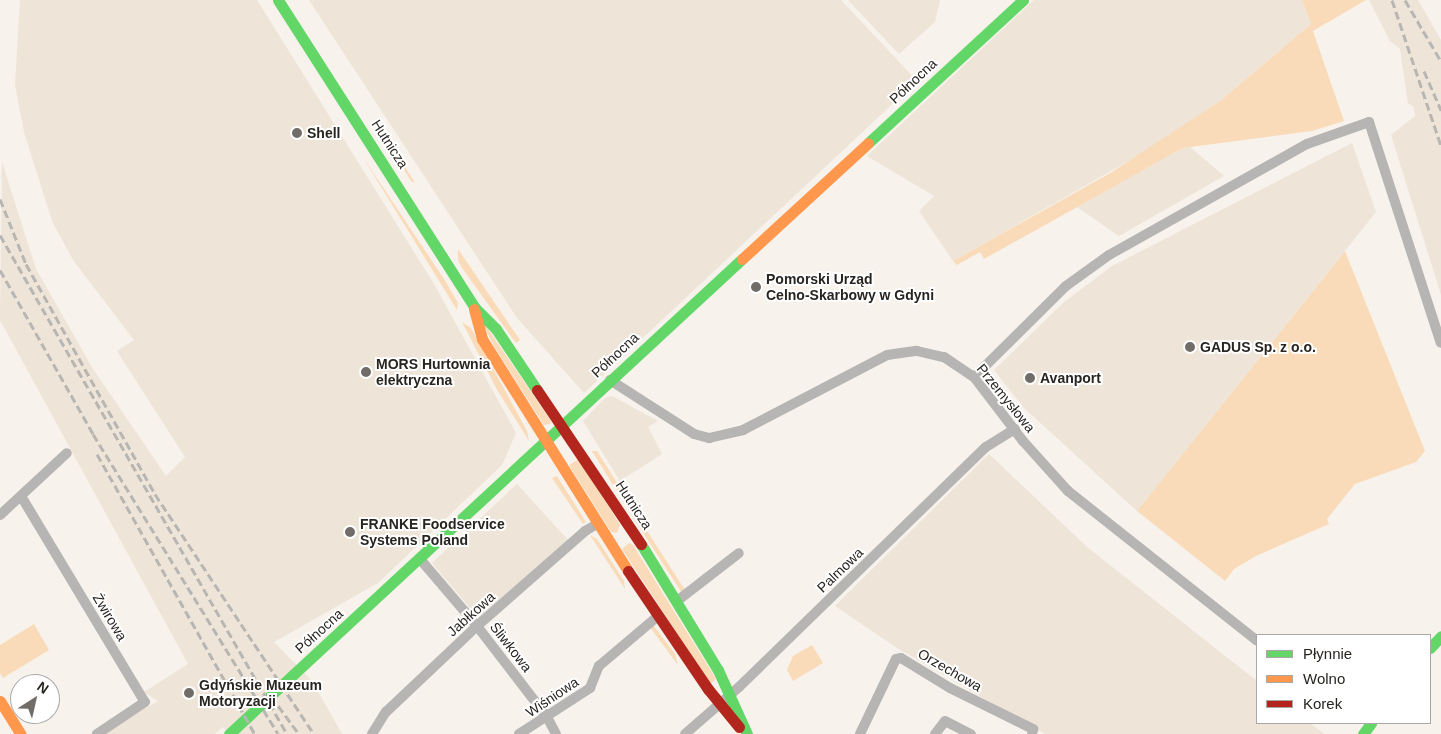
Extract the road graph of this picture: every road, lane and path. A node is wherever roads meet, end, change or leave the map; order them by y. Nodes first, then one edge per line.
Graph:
1 (278, 0) edge
2 (1023, 0) edge
3 (474, 307) junction
4 (1441, 343) edge
5 (974, 377) junction
6 (610, 380) junction
7 (563, 424) junction
8 (1015, 429) junction
9 (545, 441) junction
10 (67, 453) dead end
11 (21, 496) junction
12 (0, 515) edge
13 (597, 524) junction
14 (634, 532) junction
15 (612, 547) junction
16 (740, 552) dead end
17 (420, 559) junction
18 (677, 601) junction
19 (658, 616) junction
20 (477, 626) junction
21 (1441, 636) edge
22 (1256, 640) edge
23 (1431, 647) edge
24 (730, 694) junction
25 (0, 701) edge
26 (720, 704) junction
27 (547, 717) junction
28 (21, 734) edge
29 (97, 734) edge
30 (229, 734) edge
31 (372, 734) edge
32 (519, 734) edge
33 (556, 734) edge
34 (685, 734) edge
35 (746, 734) edge
36 (860, 734) edge
37 (935, 734) edge
38 (971, 734) edge
39 (1032, 734) edge

1 - 3 main road, Hutnicza
2 - 6 main road, Północna
3 - 7 main road, Hutnicza
3 - 9 main road, Hutnicza
4 - 5 street
5 - 6 street, Przemysłowa
5 - 8 street, Przemysłowa
6 - 7 main road, Północna
7 - 9 main road, Północna
7 - 14 main road, Hutnicza
8 - 22 street, Przemysłowa
8 - 24 street, Palmowa
9 - 13 main road, Hutnicza
9 - 17 main road, Północna
10 - 11 street
11 - 12 street
11 - 29 street, Żwirowa
13 - 15 main road, Hutnicza
13 - 20 street, Jabłkowa
14 - 15 main road
14 - 18 main road, Hutnicza
15 - 19 main road, Hutnicza
16 - 18 street
17 - 20 street, Śliwkowa
17 - 30 main road, Północna
18 - 24 main road, Hutnicza
19 - 26 main road, Hutnicza
19 - 27 street, Wiśniowa
20 - 27 street, Śliwkowa
20 - 31 street, Jabłkowa
21 - 23 main road
24 - 26 street, Palmowa
24 - 35 main road, Hutnicza
25 - 28 main road
26 - 34 street, Palmowa
26 - 35 main road, Hutnicza
27 - 32 street, Wiśniowa
27 - 33 street, Śliwkowa
36 - 39 street, Orzechowa
37 - 38 street

